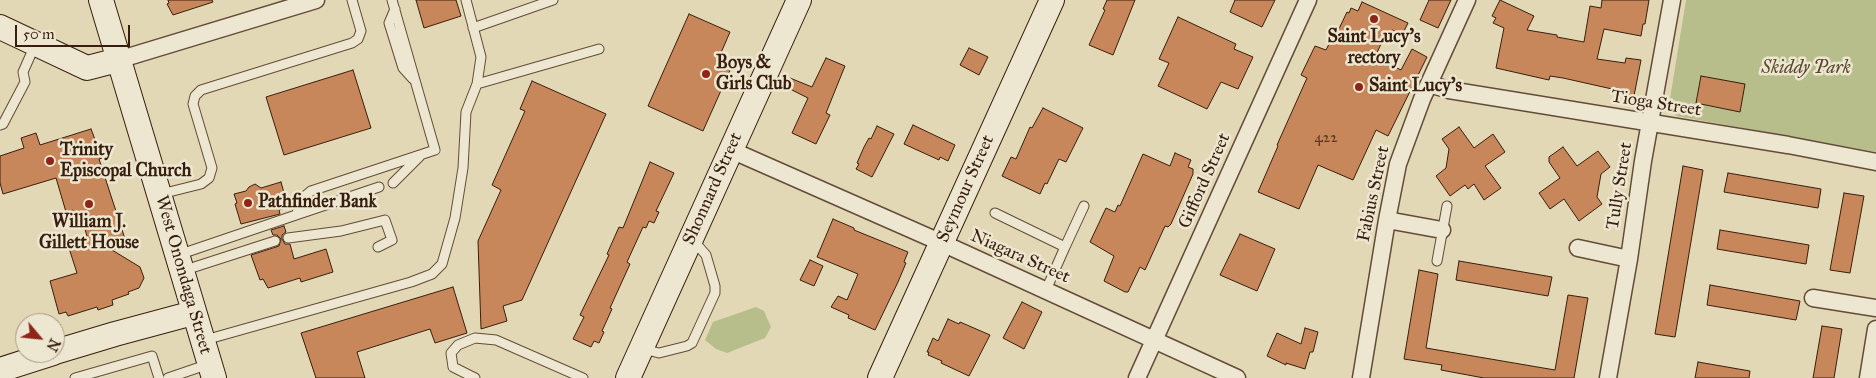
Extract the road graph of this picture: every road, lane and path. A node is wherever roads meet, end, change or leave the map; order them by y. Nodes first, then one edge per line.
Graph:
1 (101, 0) edge
2 (316, 0) edge
3 (352, 0) edge
4 (466, 0) edge
5 (553, 0) edge
6 (799, 0) edge
7 (1052, 0) edge
8 (1308, 0) edge
9 (1467, 0) edge
10 (1672, 0) edge
11 (394, 4) edge
12 (0, 27) edge
13 (473, 28) junction
14 (36, 44) junction
15 (599, 49) dead end
16 (118, 60) junction
17 (477, 84) junction
18 (1429, 84) junction
19 (1651, 123) junction
20 (0, 125) edge
21 (731, 150) junction
22 (421, 154) junction
23 (1876, 162) edge
24 (393, 182) dead end
25 (379, 187) dead end
26 (160, 194) junction
27 (1084, 206) dead end
28 (1447, 206) dead end
29 (995, 213) dead end
30 (296, 215) junction
31 (1387, 220) junction
32 (1442, 230) junction
33 (288, 238) dead end
34 (691, 238) junction
35 (275, 241) dead end
36 (942, 243) junction
37 (378, 247) dead end
38 (1065, 247) junction
39 (1578, 248) dead end
40 (1629, 259) junction
41 (1437, 261) dead end
42 (179, 263) junction
43 (1046, 290) junction
44 (1813, 298) dead end
45 (1876, 308) edge
46 (193, 313) junction
47 (1876, 329) edge
48 (1154, 339) junction
49 (202, 341) junction
50 (641, 348) junction
51 (65, 350) edge
52 (27, 363) edge
53 (11, 369) edge
54 (212, 371) edge
55 (75, 378) edge
56 (159, 378) edge
57 (168, 378) edge
58 (475, 378) edge
59 (582, 378) edge
60 (628, 378) edge
61 (880, 378) edge
62 (1137, 378) edge
63 (1237, 378) edge
64 (1364, 378) edge
65 (1608, 378) edge
66 (1868, 378) edge

1 - 16 street, West Onondaga Street
2 - 16 street
3 - 26 lane
4 - 13 lane
5 - 13 lane
6 - 21 street, Shonnard Street
7 - 36 street, Seymour Street
8 - 48 street, Gifford Street
9 - 18 street, Fabius Street
10 - 19 street, Tully Street
11 - 22 lane
12 - 14 street
13 - 17 lane
14 - 16 street
14 - 20 lane
15 - 17 lane
16 - 26 street, West Onondaga Street
17 - 49 lane
18 - 19 street, Tioga Street
18 - 31 street, Fabius Street
19 - 23 street, Tioga Street
19 - 40 street, Tully Street
21 - 34 street, Shonnard Street
21 - 36 street, Niagara Street
22 - 24 lane
22 - 30 lane
25 - 30 lane
26 - 42 street, West Onondaga Street
27 - 38 lane
28 - 32 lane
29 - 38 lane
30 - 42 lane
31 - 32 street
31 - 64 street, Fabius Street
32 - 41 lane
33 - 37 lane
34 - 50 street, Shonnard Street
34 - 50 lane
35 - 42 lane
36 - 43 street, Niagara Street
36 - 61 street, Seymour Street
38 - 43 lane
39 - 40 street
40 - 65 street, Tully Street
42 - 46 street, West Onondaga Street
43 - 48 street, Niagara Street
44 - 45 street
46 - 49 street, West Onondaga Street
46 - 51 street
47 - 66 street
48 - 62 street, Gifford Street
48 - 63 street, Niagara Street
49 - 54 street, West Onondaga Street
50 - 60 street, Shonnard Street
52 - 53 street
54 - 57 lane
55 - 56 lane
58 - 59 lane

